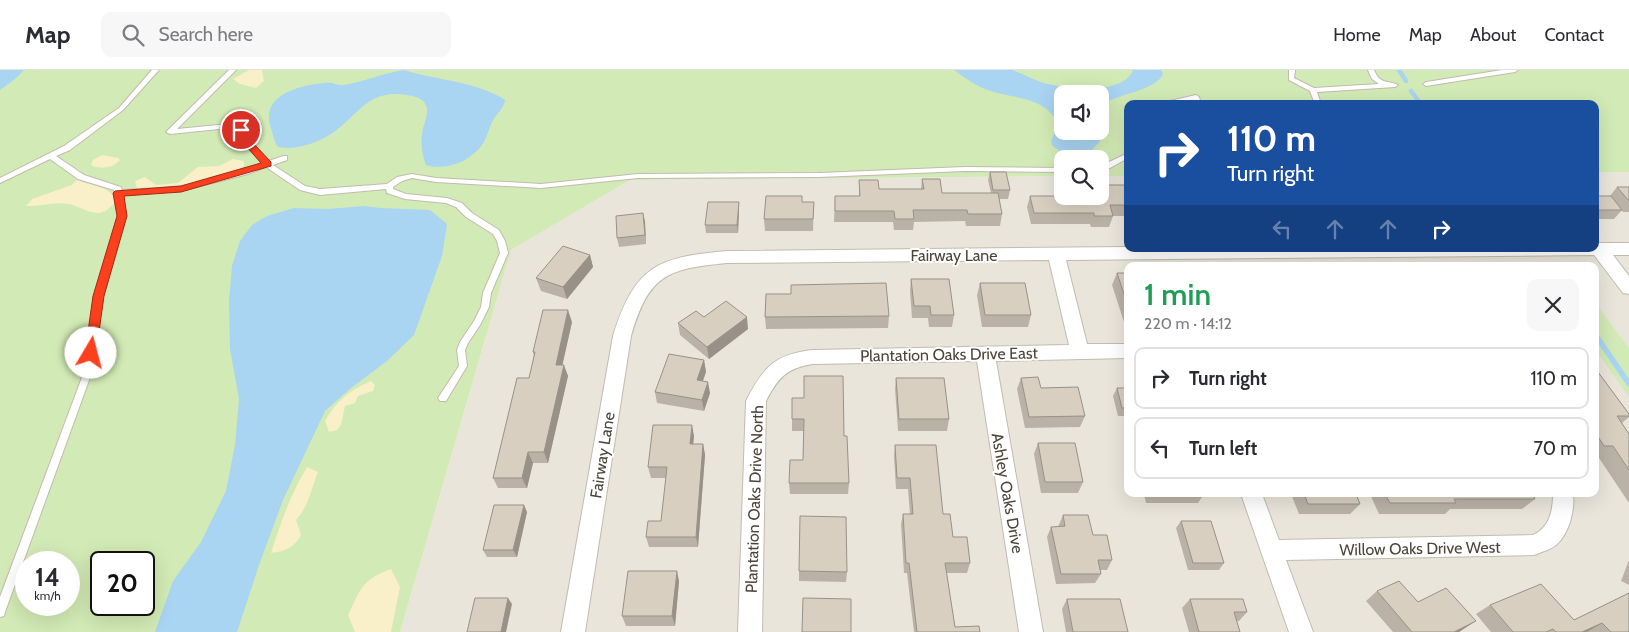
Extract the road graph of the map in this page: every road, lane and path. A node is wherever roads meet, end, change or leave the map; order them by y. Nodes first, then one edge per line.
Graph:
1 (156, 70) edge
2 (233, 70) edge
3 (1285, 70) edge
4 (1292, 70) edge
5 (1371, 70) edge
6 (1515, 70) edge
7 (1291, 79) junction
8 (1426, 84) dead end
9 (1386, 85) junction
10 (1395, 85) dead end
11 (1313, 90) junction
12 (1181, 100) edge
13 (1197, 100) edge
14 (1317, 100) edge
15 (51, 156) junction
16 (1124, 157) edge
17 (284, 158) dead end
18 (267, 164) junction
19 (1109, 165) edge
20 (1054, 170) edge
21 (0, 181) edge
22 (390, 186) junction
23 (118, 193) junction
24 (1629, 249) edge
25 (1599, 250) joint
26 (1328, 252) edge
27 (1056, 254) junction
28 (1629, 288) edge
29 (1124, 351) edge
30 (1080, 353) junction
31 (984, 354) junction
32 (773, 371) joint
33 (443, 398) dead end
34 (1253, 497) edge
35 (1563, 497) edge
36 (1271, 550) junction
37 (0, 612) edge
38 (572, 632) edge
39 (750, 632) edge
40 (1031, 632) edge
41 (1301, 632) edge

1 - 15 lane
2 - 18 lane
3 - 7 lane
4 - 7 lane
5 - 9 lane
6 - 8 lane
7 - 11 lane
9 - 10 lane
9 - 11 lane
11 - 14 lane
12 - 13 lane
15 - 21 lane
15 - 23 lane
16 - 19 lane
17 - 18 lane
18 - 22 lane
18 - 23 lane
20 - 22 lane
22 - 33 lane
23 - 37 lane
24 - 25 street, Fairway Lane
25 - 28 street
26 - 27 street, Fairway Lane
27 - 30 street
27 - 38 street, Fairway Lane
29 - 30 street, Plantation Oaks Drive East
30 - 31 street, Plantation Oaks Drive East
31 - 32 street, Plantation Oaks Drive East
31 - 40 street, Ashley Oaks Drive
32 - 39 street, Plantation Oaks Drive North
34 - 36 street
35 - 36 street, Willow Oaks Drive West
36 - 41 street

